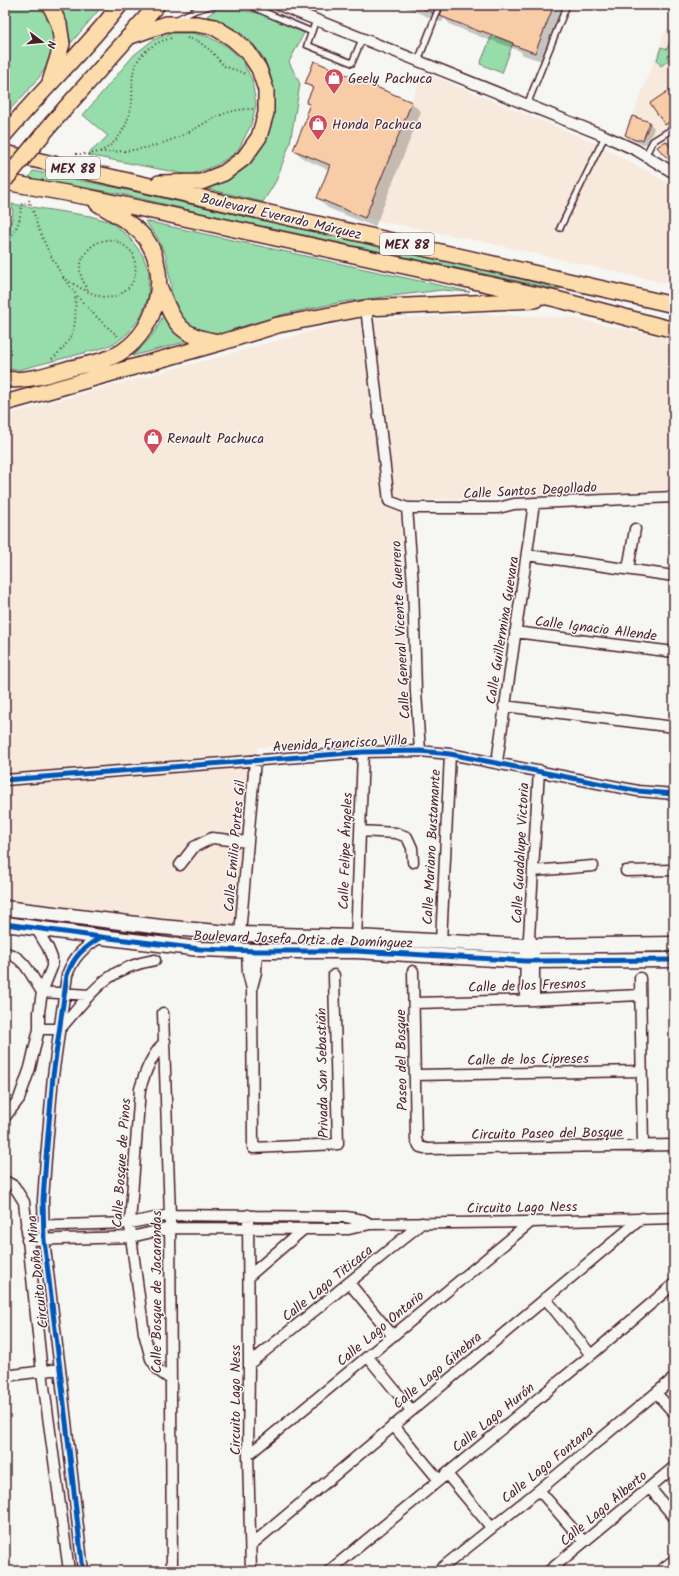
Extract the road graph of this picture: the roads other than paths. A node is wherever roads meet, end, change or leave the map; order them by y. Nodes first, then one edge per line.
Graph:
1 (50, 5) edge
2 (120, 5) edge
3 (128, 5) edge
4 (147, 5) edge
5 (156, 5) edge
6 (214, 5) edge
7 (248, 5) edge
8 (279, 5) edge
9 (440, 5) edge
10 (567, 5) edge
11 (316, 20) junction
12 (108, 21) junction
13 (166, 24) junction
14 (312, 32) junction
15 (128, 37) junction
16 (362, 38) junction
17 (418, 61) junction
18 (49, 87) junction
19 (527, 105) junction
20 (674, 128) edge
21 (5, 134) edge
22 (605, 136) junction
23 (5, 153) edge
24 (645, 156) junction
25 (674, 173) edge
26 (5, 181) edge
27 (140, 184) junction
28 (88, 198) junction
29 (560, 228) dead end
30 (159, 286) junction
31 (556, 299) junction
32 (674, 305) edge
33 (366, 308) junction
34 (674, 330) edge
35 (223, 342) junction
36 (5, 378) edge
37 (5, 402) edge
38 (674, 497) edge
39 (534, 503) junction
40 (407, 508) junction
41 (635, 529) dead end
42 (527, 555) junction
43 (628, 570) junction
44 (674, 576) edge
45 (515, 632) junction
46 (674, 652) edge
47 (504, 706) junction
48 (674, 727) edge
49 (420, 751) junction
50 (363, 752) junction
51 (450, 754) junction
52 (255, 760) junction
53 (496, 762) junction
54 (539, 770) junction
55 (5, 780) edge
56 (674, 794) edge
57 (360, 831) junction
58 (248, 842) junction
59 (413, 862) dead end
60 (180, 865) dead end
61 (593, 866) dead end
62 (674, 870) edge
63 (533, 871) junction
64 (626, 871) dead end
65 (5, 908) edge
66 (5, 924) edge
67 (161, 927) junction
68 (36, 928) junction
69 (240, 934) junction
70 (280, 935) junction
71 (356, 937) junction
72 (101, 938) junction
73 (440, 942) junction
74 (530, 943) junction
75 (158, 944) junction
76 (674, 944) edge
77 (252, 951) junction
78 (280, 951) junction
79 (356, 952) junction
80 (5, 953) edge
81 (155, 960) dead end
82 (674, 960) edge
83 (530, 961) junction
84 (413, 971) dead end
85 (334, 974) dead end
86 (640, 978) dead end
87 (42, 992) junction
88 (65, 993) junction
89 (90, 995) junction
90 (640, 995) junction
91 (530, 1000) junction
92 (414, 1003) junction
93 (163, 1013) dead end
94 (39, 1029) junction
95 (60, 1029) junction
96 (165, 1041) junction
97 (641, 1071) junction
98 (415, 1075) junction
99 (5, 1117) edge
100 (674, 1145) edge
101 (643, 1146) junction
102 (420, 1147) joint
103 (5, 1181) edge
104 (170, 1214) junction
105 (248, 1216) junction
106 (642, 1218) junction
107 (674, 1218) edge
108 (530, 1222) junction
109 (130, 1223) junction
110 (422, 1223) junction
111 (370, 1224) junction
112 (26, 1226) junction
113 (43, 1226) junction
114 (170, 1228) junction
115 (305, 1228) junction
116 (248, 1229) junction
117 (131, 1237) junction
118 (28, 1240) junction
119 (44, 1240) junction
120 (249, 1276) junction
121 (349, 1283) junction
122 (674, 1284) edge
123 (545, 1298) junction
124 (393, 1336) junction
125 (591, 1355) junction
126 (368, 1357) junction
127 (250, 1364) junction
128 (60, 1369) junction
129 (42, 1372) junction
130 (5, 1376) edge
131 (674, 1378) edge
132 (170, 1379) junction
133 (656, 1393) junction
134 (411, 1410) junction
135 (674, 1413) edge
136 (393, 1425) junction
137 (248, 1455) junction
138 (674, 1467) edge
139 (442, 1477) junction
140 (650, 1488) junction
141 (539, 1490) junction
142 (674, 1517) edge
143 (491, 1527) junction
144 (584, 1542) junction
145 (251, 1545) junction
146 (674, 1560) edge
147 (69, 1571) edge
148 (83, 1571) edge
149 (172, 1571) edge
150 (251, 1571) edge
151 (329, 1571) edge
152 (438, 1571) edge
153 (549, 1571) edge
154 (660, 1571) edge

1 - 18 main road
2 - 12 main road
3 - 12 main road
4 - 15 main road
5 - 15 main road
6 - 13 lane
7 - 14 lane
8 - 11 street
9 - 17 lane
10 - 19 lane
11 - 14 lane
11 - 16 street
12 - 18 main road
13 - 15 main road
13 - 27 main road
14 - 16 lane
15 - 26 main road, bridge
16 - 17 street
17 - 19 street
18 - 21 main road
19 - 22 street
20 - 24 lane
22 - 24 street
22 - 29 lane
23 - 27 main road, Boulevard Everardo Márquez / MEX 88
24 - 25 street
26 - 28 main road, MEX 88
27 - 32 main road, Boulevard Everardo Márquez / MEX 88
28 - 30 main road
28 - 31 main road, MEX 88
30 - 35 main road
30 - 36 main road
31 - 33 main road
31 - 34 main road, MEX 88
33 - 35 main road
33 - 40 street, Calle Santos Degollado
35 - 37 main road
38 - 39 street, Calle Santos Degollado
39 - 40 street, Calle Santos Degollado
39 - 42 street, Calle Guillermina Guevara
40 - 49 street, Calle General Vicente Guerrero
41 - 43 street
42 - 43 street
42 - 45 street, Calle Guillermina Guevara
43 - 44 street
45 - 46 street, Calle Ignacio Allende
45 - 47 street, Calle Guillermina Guevara
47 - 48 street
47 - 53 street, Calle Guillermina Guevara
49 - 50 street, Avenida Francisco Villa
49 - 51 street, Avenida Francisco Villa
50 - 52 street, Avenida Francisco Villa
50 - 57 street, Calle Felipe Ángeles
51 - 53 street, Avenida Francisco Villa
51 - 73 street, Calle Mariano Bustamante
52 - 55 street, Avenida Francisco Villa
52 - 58 street, Calle Emilio Portes Gil
53 - 54 street, Avenida Francisco Villa
54 - 56 street, Avenida Francisco Villa
54 - 63 street, Calle Guadalupe Victoria
57 - 59 street
57 - 71 street, Calle Felipe Ángeles
58 - 60 street
58 - 69 street, Calle Emilio Portes Gil
61 - 63 street
62 - 64 street
63 - 74 street, Calle Guadalupe Victoria
65 - 67 street, Boulevard Josefa Ortiz de Domínguez
66 - 68 street, Boulevard Josefa Ortiz de Domínguez
67 - 69 street, Boulevard Josefa Ortiz de Domínguez
67 - 75 street
68 - 72 street, Boulevard Josefa Ortiz de Domínguez
68 - 87 street
69 - 70 street, Boulevard Josefa Ortiz de Domínguez
70 - 71 street, Boulevard Josefa Ortiz de Domínguez
70 - 78 street
71 - 73 street, Boulevard Josefa Ortiz de Domínguez
71 - 79 street, Calle Felipe Ángeles
72 - 75 street, Boulevard Josefa Ortiz de Domínguez
72 - 88 street, Circuito Doña Mina
73 - 74 street, Boulevard Josefa Ortiz de Domínguez
74 - 76 street, Boulevard Josefa Ortiz de Domínguez
74 - 83 street, Calle Guadalupe Victoria
75 - 77 street, Boulevard Josefa Ortiz de Domínguez
77 - 78 street, Boulevard Josefa Ortiz de Domínguez
77 - 85 street, Privada San Sebastián
78 - 79 street, Boulevard Josefa Ortiz de Domínguez
79 - 83 street, Boulevard Josefa Ortiz de Domínguez
80 - 87 street
81 - 89 street
82 - 83 street, Boulevard Josefa Ortiz de Domínguez
83 - 91 street, Calle Guadalupe Victoria
84 - 92 street, Paseo del Bosque
86 - 90 street
87 - 88 street
87 - 94 street
88 - 89 street
88 - 95 street, Circuito Doña Mina
89 - 95 street
90 - 91 street, Calle de los Fresnos
90 - 97 street
91 - 92 street, Calle de los Fresnos
92 - 98 street, Paseo del Bosque
93 - 96 street, Calle Bosque de Jacarandas
94 - 95 street
94 - 99 street
95 - 113 street, Circuito Doña Mina
96 - 104 street, Calle Bosque de Jacarandas
96 - 109 street, Calle Bosque de Pinos
97 - 98 street, Calle de los Cipreses
97 - 101 street
98 - 102 street, Paseo del Bosque
100 - 101 street, Circuito Paseo del Bosque
101 - 102 street, Circuito Paseo del Bosque
103 - 112 street, Circuito Doña Mina
104 - 105 street, Circuito Lago Ness
104 - 109 street, Circuito Lago Ness
104 - 114 street, Calle Bosque de Jacarandas
105 - 111 street, Circuito Lago Ness
105 - 116 street, Circuito Lago Ness
106 - 107 street, Circuito Lago Ness
106 - 108 street, Circuito Lago Ness
106 - 123 street, Calle Lago Ginebra
108 - 110 street, Circuito Lago Ness
108 - 124 street, Calle Lago Ontario
109 - 113 street, Circuito Lago Ness
109 - 117 street, Calle Bosque de Pinos
110 - 111 street, Circuito Lago Ness
110 - 121 street, Calle Lago Titicaca
111 - 115 street, Circuito Lago Ness
112 - 113 street, Circuito Lago Ness
112 - 118 street, Circuito Doña Mina
113 - 119 street, Circuito Doña Mina
114 - 116 street, Circuito Lago Ness
114 - 117 street, Circuito Lago Ness
114 - 132 street, Calle Bosque de Jacarandas
115 - 116 street, Circuito Lago Ness
115 - 120 street
116 - 120 street, Circuito Lago Ness
117 - 119 street, Circuito Lago Ness
117 - 132 street, Calle Bosque de Pinos
118 - 119 street, Circuito Lago Ness
118 - 129 street, Circuito Doña Mina
119 - 128 street, Circuito Doña Mina
120 - 127 street, Circuito Lago Ness
121 - 124 street
121 - 127 street, Calle Lago Titicaca
122 - 125 street, Calle Lago Hurón
123 - 125 street
123 - 134 street, Calle Lago Ginebra
124 - 126 street, Calle Lago Ontario
125 - 139 street, Calle Lago Hurón
126 - 134 street
126 - 137 street, Calle Lago Ontario
127 - 137 street, Circuito Lago Ness
128 - 129 street
128 - 148 street, Circuito Doña Mina
129 - 130 street
129 - 147 street, Circuito Doña Mina
131 - 133 street, Calle Lago Fontana
132 - 149 street, Calle Bosque de Jacarandas
133 - 135 street
133 - 141 street, Calle Lago Fontana
134 - 136 street, Calle Lago Ginebra
136 - 139 street
136 - 145 street, Calle Lago Ginebra
137 - 145 street, Circuito Lago Ness
138 - 140 street, Calle Lago Alberto
139 - 143 street
139 - 151 street, Calle Lago Hurón
140 - 142 street
140 - 144 street, Calle Lago Alberto
141 - 143 street, Calle Lago Fontana
141 - 144 street
143 - 152 street, Calle Lago Fontana
144 - 153 street, Calle Lago Alberto
145 - 150 street, Circuito Lago Ness
146 - 154 street

